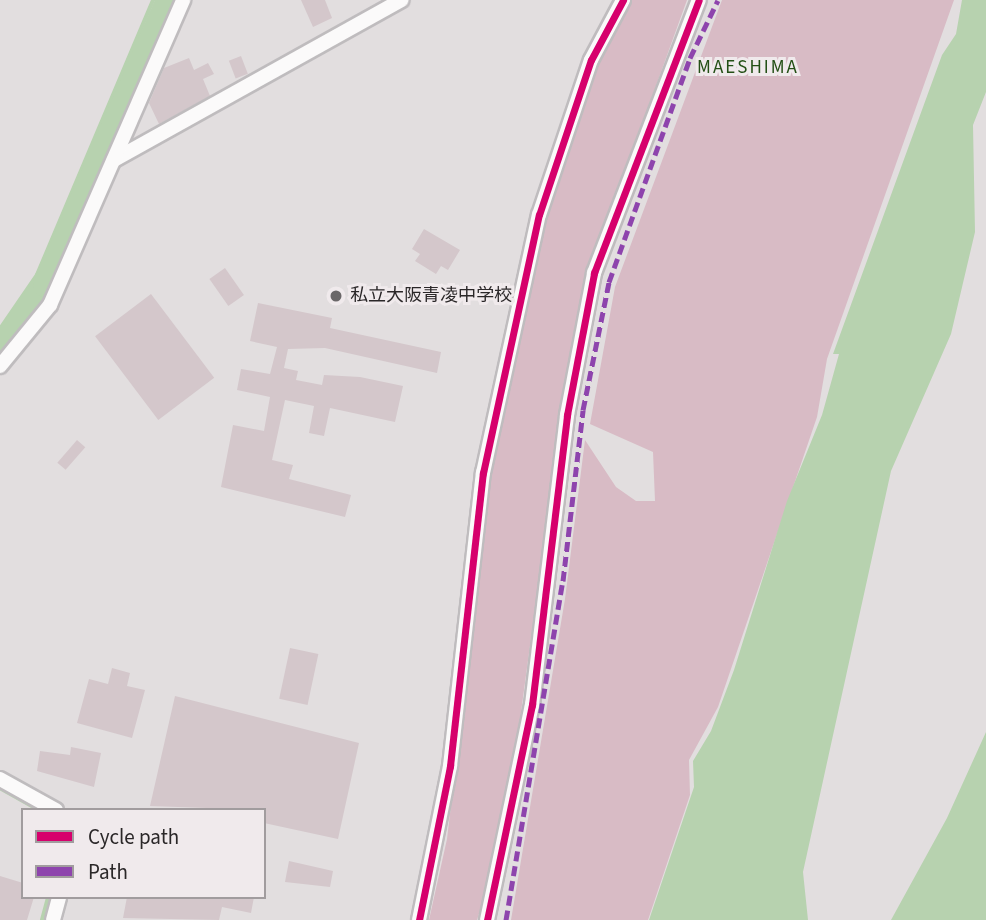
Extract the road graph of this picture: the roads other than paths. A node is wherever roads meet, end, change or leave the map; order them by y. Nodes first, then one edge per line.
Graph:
1 (183, 0) edge
2 (402, 0) edge
3 (623, 0) edge
4 (699, 0) edge
5 (114, 160) junction
6 (0, 366) edge
7 (0, 779) edge
8 (52, 808) edge
9 (58, 899) edge
10 (53, 920) edge
11 (419, 920) edge
12 (487, 920) edge

1 - 5 street
2 - 5 street
3 - 11 street
4 - 12 street
5 - 6 street
7 - 8 street
9 - 10 street

